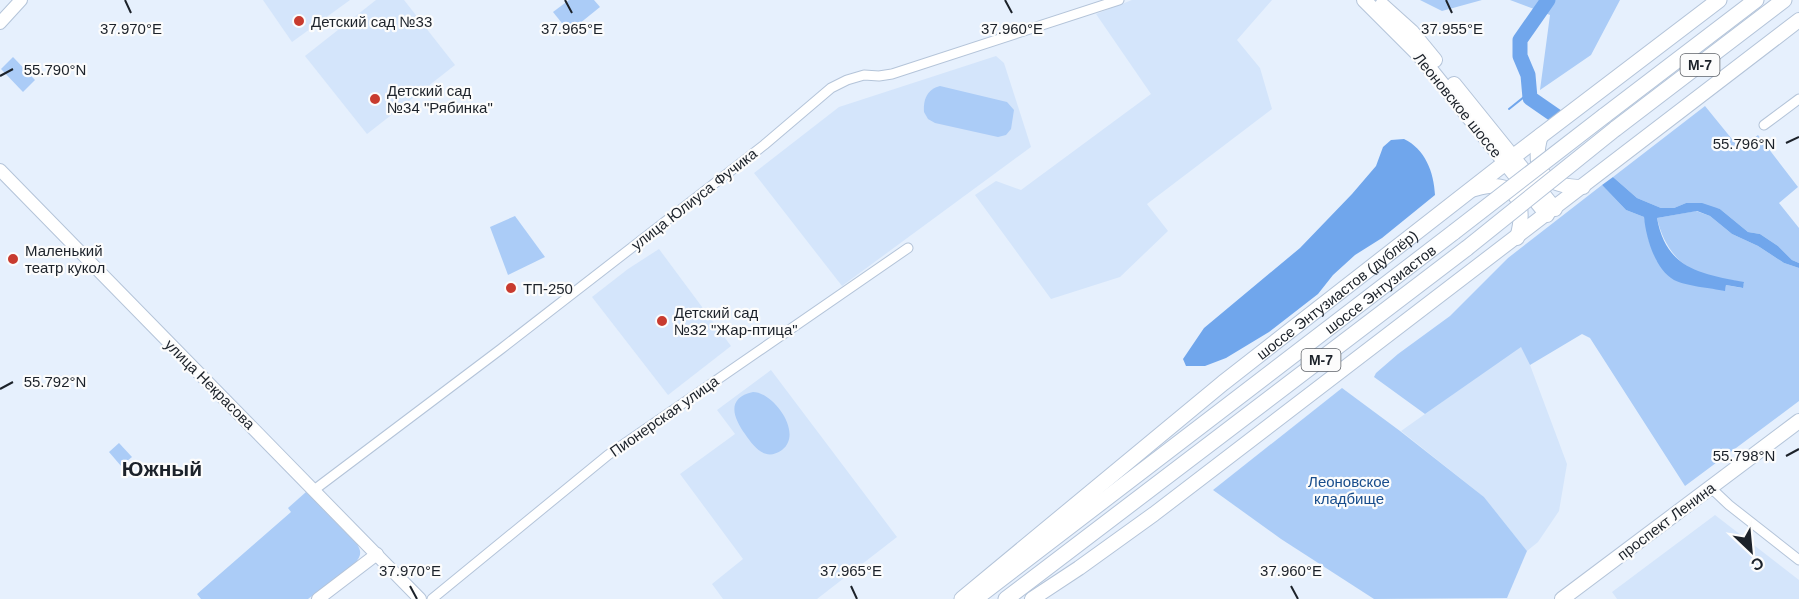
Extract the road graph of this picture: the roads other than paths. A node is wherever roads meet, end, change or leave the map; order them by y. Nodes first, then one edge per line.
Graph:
1 (21, 0) edge
2 (1119, 0) edge
3 (1364, 0) edge
4 (1376, 0) edge
5 (1719, 0) edge
6 (1756, 0) edge
7 (1784, 0) edge
8 (1799, 20) edge
9 (0, 23) edge
10 (1799, 99) edge
11 (1764, 125) dead end
12 (1546, 132) junction
13 (1509, 160) junction
14 (0, 170) edge
15 (1588, 183) junction
16 (1470, 190) junction
17 (1551, 212) junction
18 (1517, 238) junction
19 (908, 248) dead end
20 (1799, 421) edge
21 (1710, 487) junction
22 (314, 490) junction
23 (377, 554) junction
24 (1799, 560) edge
25 (318, 599) edge
26 (420, 599) edge
27 (432, 599) edge
28 (962, 599) edge
29 (975, 599) edge
30 (1006, 599) edge
31 (1032, 599) edge
32 (1562, 599) edge

1 - 9 street
2 - 22 street, улица Юлиуса Фучика
3 - 13 main road, Леоновское шоссе
4 - 13 main road, Леоновское шоссе
5 - 12 main road, шоссе Энтузиастов (дублёр)
6 - 29 main road, шоссе Энтузиастов / М-7, bridge
7 - 30 main road, шоссе Энтузиастов / М-7, bridge
8 - 15 main road
10 - 11 street
12 - 13 main road, шоссе Энтузиастов (дублёр)
12 - 15 main road
13 - 16 main road, шоссе Энтузиастов (дублёр)
13 - 17 main road, Леоновское шоссе
14 - 22 street, улица Некрасова
15 - 17 main road
16 - 18 main road
16 - 28 main road, шоссе Энтузиастов (дублёр)
17 - 18 main road
18 - 31 main road
19 - 27 street, Пионерская улица
20 - 21 main road, проспект Ленина
21 - 24 street
21 - 32 main road, проспект Ленина
22 - 23 street, улица Некрасова
23 - 25 street
23 - 26 street, улица Некрасова

